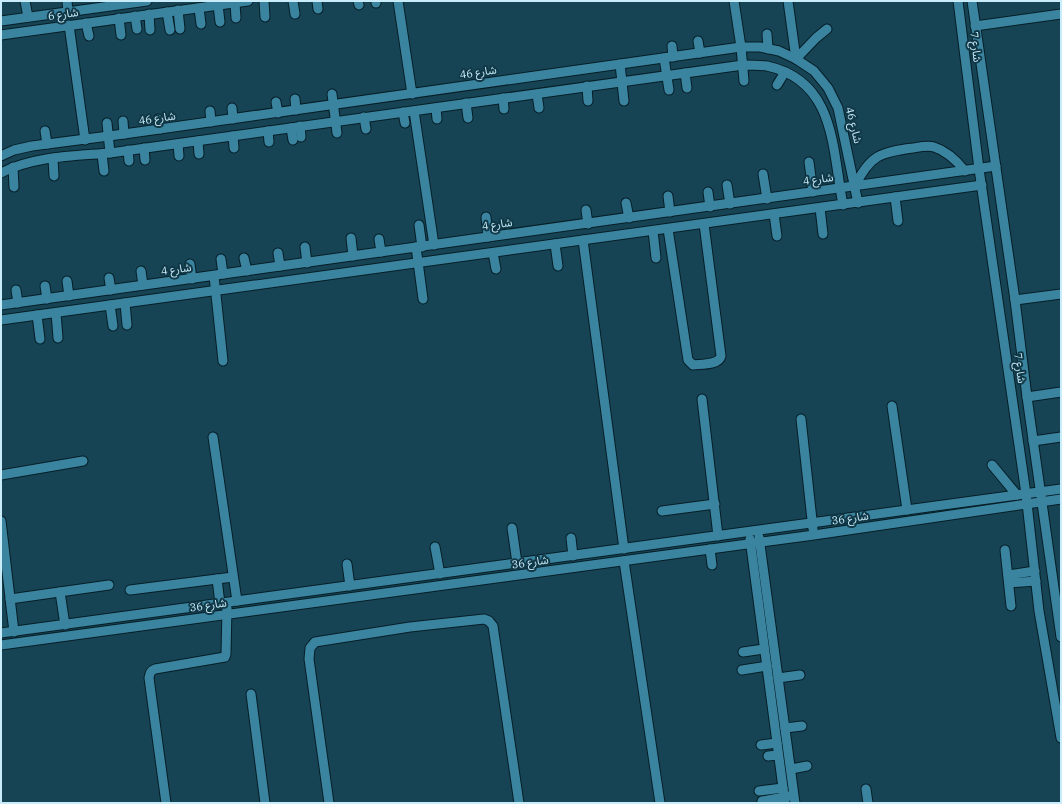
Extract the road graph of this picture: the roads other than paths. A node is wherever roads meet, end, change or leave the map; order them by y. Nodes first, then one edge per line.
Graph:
1 (25, 1) edge
2 (67, 1) edge
3 (147, 1) edge
4 (248, 1) edge
5 (264, 1) edge
6 (293, 1) edge
7 (398, 1) edge
8 (734, 1) edge
9 (788, 1) edge
10 (958, 1) edge
11 (972, 1) edge
12 (124, 3) edge
13 (234, 3) junction
14 (95, 4) edge
15 (218, 5) junction
16 (199, 8) junction
17 (178, 10) junction
18 (68, 12) junction
19 (167, 12) junction
20 (149, 14) junction
21 (295, 14) dead end
22 (1061, 14) edge
23 (135, 16) junction
24 (28, 17) junction
25 (265, 17) dead end
26 (119, 18) junction
27 (236, 18) dead end
28 (1, 21) edge
29 (98, 21) junction
30 (220, 22) dead end
31 (86, 23) junction
32 (201, 24) dead end
33 (69, 25) junction
34 (975, 26) junction
35 (137, 29) dead end
36 (180, 29) dead end
37 (827, 29) dead end
38 (150, 30) dead end
39 (170, 30) dead end
40 (767, 34) dead end
41 (1, 35) edge
42 (121, 35) dead end
43 (89, 36) dead end
44 (698, 41) dead end
45 (672, 46) dead end
46 (741, 47) junction
47 (660, 49) dead end
48 (768, 49) junction
49 (700, 53) junction
50 (666, 58) junction
51 (796, 59) junction
52 (620, 64) junction
53 (743, 65) junction
54 (785, 72) junction
55 (685, 73) junction
56 (667, 75) junction
57 (744, 81) dead end
58 (622, 82) junction
59 (479, 84) junction
60 (778, 84) dead end
61 (587, 86) junction
62 (687, 88) dead end
63 (669, 90) dead end
64 (332, 94) dead end
65 (412, 94) junction
66 (537, 94) junction
67 (503, 98) junction
68 (295, 99) dead end
69 (482, 101) junction
70 (588, 101) dead end
71 (276, 102) dead end
72 (624, 102) dead end
73 (466, 103) junction
74 (334, 105) junction
75 (246, 107) dead end
76 (232, 108) dead end
77 (436, 108) junction
78 (539, 108) dead end
79 (504, 109) dead end
80 (296, 110) junction
81 (210, 111) dead end
82 (414, 111) junction
83 (278, 112) junction
84 (403, 112) junction
85 (247, 117) junction
86 (364, 118) junction
87 (468, 118) dead end
88 (158, 119) dead end
89 (235, 119) junction
90 (437, 119) dead end
91 (123, 121) dead end
92 (336, 121) junction
93 (211, 122) junction
94 (107, 123) dead end
95 (405, 123) dead end
96 (295, 127) junction
97 (160, 129) junction
98 (366, 129) dead end
99 (45, 131) dead end
100 (268, 131) junction
101 (337, 133) dead end
102 (124, 134) junction
103 (236, 135) junction
104 (109, 136) junction
105 (297, 138) dead end
106 (85, 140) junction
107 (198, 141) junction
108 (269, 142) dead end
109 (47, 144) junction
110 (178, 144) junction
111 (144, 148) junction
112 (234, 148) dead end
113 (128, 150) junction
114 (106, 153) junction
115 (199, 154) dead end
116 (1, 156) edge
117 (179, 156) dead end
118 (52, 159) junction
119 (145, 160) dead end
120 (129, 161) dead end
121 (809, 162) dead end
122 (996, 166) junction
123 (13, 167) junction
124 (979, 169) junction
125 (104, 171) dead end
126 (965, 171) junction
127 (1, 173) edge
128 (763, 174) dead end
129 (54, 176) dead end
130 (727, 185) dead end
131 (982, 185) junction
132 (855, 186) junction
133 (14, 187) dead end
134 (840, 188) junction
135 (708, 192) dead end
136 (813, 192) junction
137 (668, 196) dead end
138 (895, 197) junction
139 (767, 199) junction
140 (858, 202) junction
141 (626, 203) dead end
142 (730, 204) junction
143 (843, 205) junction
144 (710, 206) junction
145 (820, 208) junction
146 (586, 210) dead end
147 (670, 212) junction
148 (774, 214) junction
149 (486, 218) dead end
150 (629, 218) junction
151 (898, 221) dead end
152 (588, 224) junction
153 (704, 224) junction
154 (419, 226) dead end
155 (668, 229) junction
156 (542, 230) junction
157 (653, 231) junction
158 (823, 234) dead end
159 (777, 236) dead end
160 (488, 237) junction
161 (351, 238) dead end
162 (379, 239) dead end
163 (582, 240) junction
164 (555, 244) junction
165 (434, 245) junction
166 (544, 246) junction
167 (305, 247) dead end
168 (419, 247) junction
169 (381, 252) junction
170 (278, 253) dead end
171 (493, 253) junction
172 (353, 256) junction
173 (244, 258) dead end
174 (656, 258) dead end
175 (221, 259) dead end
176 (318, 261) junction
177 (307, 263) junction
178 (418, 263) junction
179 (190, 264) dead end
180 (280, 266) junction
181 (558, 266) dead end
182 (496, 269) dead end
183 (141, 271) dead end
184 (247, 271) junction
185 (218, 275) junction
186 (320, 277) junction
187 (109, 278) dead end
188 (192, 279) junction
189 (67, 281) dead end
190 (45, 286) dead end
191 (143, 286) junction
192 (16, 290) dead end
193 (111, 290) junction
194 (216, 291) junction
195 (1061, 294) edge
196 (69, 296) junction
197 (47, 299) junction
198 (424, 299) dead end
199 (1015, 300) junction
200 (18, 303) junction
201 (124, 304) junction
202 (1, 305) edge
203 (110, 306) junction
204 (56, 313) junction
205 (38, 315) junction
206 (1, 320) edge
207 (127, 325) dead end
208 (113, 326) dead end
209 (58, 338) dead end
210 (40, 339) dead end
211 (223, 361) dead end
212 (1061, 392) edge
213 (1027, 397) junction
214 (702, 399) dead end
215 (892, 406) dead end
216 (801, 419) dead end
217 (213, 437) dead end
218 (1061, 437) edge
219 (1033, 441) junction
220 (83, 461) dead end
221 (992, 465) dead end
222 (1, 475) edge
223 (1061, 489) edge
224 (1040, 492) junction
225 (1022, 495) junction
226 (1061, 499) edge
227 (1042, 502) junction
228 (715, 504) junction
229 (1027, 504) junction
230 (907, 510) junction
231 (662, 511) dead end
232 (1, 521) edge
233 (813, 523) junction
234 (512, 528) dead end
235 (754, 531) junction
236 (814, 535) junction
237 (718, 536) junction
238 (571, 538) dead end
239 (755, 543) junction
240 (435, 547) dead end
241 (624, 549) junction
242 (710, 549) junction
243 (1005, 550) dead end
244 (573, 556) junction
245 (624, 561) junction
246 (518, 563) junction
247 (347, 564) dead end
248 (712, 565) dead end
249 (1035, 571) junction
250 (440, 574) junction
251 (234, 577) junction
252 (217, 579) junction
253 (1008, 579) junction
254 (1036, 581) junction
255 (109, 585) dead end
256 (350, 586) junction
257 (130, 590) dead end
258 (60, 592) junction
259 (10, 599) junction
260 (237, 601) junction
261 (223, 603) junction
262 (1011, 606) dead end
263 (1059, 608) edge
264 (1039, 611) junction
265 (228, 614) junction
266 (65, 625) junction
267 (26, 630) junction
268 (14, 632) junction
269 (1, 633) edge
270 (1061, 637) edge
271 (27, 642) junction
272 (1, 645) edge
273 (764, 649) junction
274 (743, 652) dead end
275 (767, 666) junction
276 (742, 670) dead end
277 (800, 675) dead end
278 (778, 678) junction
279 (780, 690) junction
280 (770, 692) junction
281 (251, 694) dead end
282 (1060, 717) edge
283 (802, 726) dead end
284 (785, 728) junction
285 (1061, 738) edge
286 (777, 743) junction
287 (761, 745) dead end
288 (778, 755) junction
289 (768, 756) dead end
290 (807, 766) dead end
291 (791, 769) junction
292 (866, 789) dead end
293 (759, 791) dead end
294 (784, 796) edge
295 (795, 799) edge
296 (762, 801) dead end
297 (166, 803) edge
298 (265, 803) edge
299 (329, 803) edge
300 (519, 803) edge
301 (660, 803) edge
302 (868, 803) edge

1 - 24 street
2 - 18 street
3 - 12 street, شارع 6
4 - 13 street, شارع 6
5 - 25 street
6 - 21 street
7 - 65 street
8 - 46 street
9 - 51 street
10 - 124 street, شارع 7
11 - 34 street, شارع 7
12 - 14 street, شارع 6
13 - 15 street, شارع 6
13 - 27 street
14 - 18 street, شارع 6
14 - 29 street
15 - 16 street, شارع 6
15 - 30 street
16 - 17 street, شارع 6
16 - 32 street
17 - 19 street, شارع 6
17 - 36 street
18 - 24 street, شارع 6
19 - 20 street, شارع 6
19 - 39 street
20 - 23 street, شارع 6
20 - 38 street
22 - 34 street
23 - 26 street, شارع 6
23 - 35 street
24 - 28 street, شارع 6
26 - 29 street, شارع 6
26 - 42 street
29 - 31 street, شارع 6
31 - 33 street, شارع 6
31 - 43 street
33 - 41 street, شارع 6
33 - 106 street
34 - 122 street, شارع 7
37 - 51 street
40 - 48 street
44 - 49 street
45 - 50 street
46 - 48 street, شارع 46
46 - 49 street, شارع 46
46 - 53 street
47 - 50 street
48 - 51 street, شارع 46
49 - 50 street, شارع 46
50 - 52 street, شارع 46
50 - 56 street
51 - 132 street, شارع 46
52 - 58 street
52 - 59 street, شارع 46
53 - 54 street
53 - 55 street
53 - 57 street
54 - 60 street
54 - 134 street
55 - 56 street
55 - 62 street
56 - 58 street
56 - 63 street
58 - 61 street
58 - 72 street
59 - 65 street, شارع 46
59 - 69 street
61 - 66 street
61 - 70 street
64 - 74 street
65 - 74 street, شارع 46
66 - 67 street
66 - 78 street
67 - 69 street
67 - 79 street
68 - 80 street
69 - 73 street
71 - 83 street
73 - 77 street
73 - 87 street
74 - 80 street, شارع 46
74 - 92 street
75 - 85 street
76 - 89 street
77 - 82 street
77 - 90 street
80 - 83 street, شارع 46
81 - 93 street
82 - 84 street
82 - 165 street
83 - 85 street, شارع 46
84 - 86 street
84 - 95 street
85 - 89 street, شارع 46
86 - 92 street
86 - 98 street
88 - 97 street
89 - 93 street, شارع 46
89 - 103 street
91 - 102 street
92 - 96 street
92 - 101 street
93 - 97 street, شارع 46
94 - 104 street
96 - 100 street
96 - 105 street
97 - 102 street, شارع 46
99 - 109 street
100 - 103 street
100 - 108 street
102 - 104 street, شارع 46
103 - 107 street
103 - 112 street
104 - 106 street, شارع 46
104 - 114 street
106 - 109 street, شارع 46
107 - 110 street
107 - 115 street
109 - 116 street, شارع 46
110 - 111 street
110 - 117 street
111 - 113 street
111 - 119 street
113 - 114 street
113 - 120 street
114 - 118 street
114 - 125 street
118 - 123 street
118 - 129 street
121 - 136 street
122 - 124 street, شارع 4
122 - 199 street, شارع 7
123 - 127 street
123 - 133 street
124 - 126 street, شارع 4
124 - 131 street, شارع 7
126 - 132 street, شارع 4
126 - 132 street
128 - 139 street
130 - 142 street
131 - 138 street
131 - 225 street, شارع 7
132 - 134 street, شارع 4
132 - 140 street, شارع 46
134 - 136 street, شارع 4
134 - 143 street
135 - 144 street
136 - 139 street, شارع 4
137 - 147 street
138 - 140 street
138 - 151 street
139 - 142 street, شارع 4
140 - 143 street
141 - 150 street
142 - 144 street, شارع 4
143 - 145 street
144 - 147 street, شارع 4
145 - 148 street
145 - 158 street
146 - 152 street
147 - 150 street, شارع 4
148 - 153 street
148 - 159 street
149 - 160 street
150 - 152 street, شارع 4
152 - 156 street, شارع 4
153 - 155 street
153 - 155 street
154 - 168 street
155 - 157 street
156 - 160 street, شارع 4
156 - 166 street
157 - 163 street
157 - 174 street
160 - 165 street, شارع 4
161 - 172 street
162 - 169 street
163 - 164 street
163 - 241 street
164 - 166 street
164 - 181 street
165 - 168 street, شارع 4
166 - 171 street
167 - 177 street
168 - 169 street, شارع 4
168 - 178 street
169 - 172 street, شارع 4
170 - 180 street
171 - 178 street
171 - 182 street
172 - 176 street, شارع 4
173 - 184 street
175 - 185 street
176 - 177 street, شارع 4
176 - 186 street
177 - 180 street, شارع 4
178 - 186 street
178 - 198 street
179 - 188 street
180 - 184 street, شارع 4
183 - 191 street
184 - 185 street, شارع 4
185 - 188 street, شارع 4
185 - 194 street
186 - 194 street
187 - 193 street
188 - 191 street, شارع 4
189 - 196 street
190 - 197 street
191 - 193 street, شارع 4
192 - 200 street
193 - 196 street, شارع 4
194 - 201 street
194 - 211 street
195 - 199 street
196 - 197 street, شارع 4
197 - 200 street, شارع 4
199 - 213 street, شارع 7
200 - 202 street, شارع 4
201 - 203 street
201 - 207 street
203 - 204 street
203 - 208 street
204 - 205 street
204 - 209 street
205 - 206 street
205 - 210 street
212 - 213 street
213 - 219 street, شارع 7
214 - 228 street
215 - 230 street
216 - 233 street
217 - 251 street
218 - 219 street
219 - 224 street, شارع 7
220 - 222 street
221 - 225 street
223 - 224 street, شارع 36
224 - 225 street, شارع 36
224 - 227 street, شارع 7
225 - 229 street, شارع 7
225 - 230 street, شارع 36
226 - 227 street, شارع 36
227 - 229 street, شارع 36
227 - 263 street, شارع 7
228 - 231 street
228 - 237 street
229 - 236 street, شارع 36
229 - 249 street, شارع 7
230 - 233 street, شارع 36
232 - 259 street
233 - 235 street, شارع 36
233 - 236 street
234 - 246 street
235 - 237 street, شارع 36
235 - 239 street
236 - 239 street, شارع 36
237 - 241 street, شارع 36
238 - 244 street
239 - 242 street, شارع 36
239 - 273 street
239 - 278 street
240 - 250 street
241 - 244 street, شارع 36
242 - 245 street, شارع 36
242 - 248 street
243 - 253 street
244 - 246 street, شارع 36
245 - 265 street, شارع 36
245 - 301 street
246 - 250 street, شارع 36
247 - 256 street
249 - 253 street
249 - 254 street, شارع 7
250 - 256 street, شارع 36
251 - 252 street
251 - 260 street
252 - 257 street
252 - 261 street
253 - 254 street
253 - 262 street
254 - 264 street, شارع 7
255 - 258 street
256 - 260 street, شارع 36
258 - 259 street
258 - 266 street
259 - 268 street
260 - 261 street, شارع 36
261 - 265 street
261 - 266 street, شارع 36
263 - 264 street
263 - 270 street, شارع 7
264 - 282 street, شارع 7
265 - 271 street, شارع 36
265 - 297 street
266 - 267 street, شارع 36
267 - 268 street, شارع 36
267 - 271 street
268 - 269 street, شارع 36
271 - 272 street, شارع 36
273 - 274 street
273 - 275 street
275 - 276 street
275 - 280 street
277 - 278 street
278 - 279 street
279 - 280 street
279 - 284 street
280 - 286 street
281 - 298 street
282 - 285 street, شارع 7
283 - 284 street
284 - 291 street
286 - 287 street
286 - 288 street
288 - 289 street
288 - 294 street
290 - 291 street
291 - 295 street
292 - 302 street
293 - 294 street
294 - 295 street
294 - 296 street
299 - 300 street

